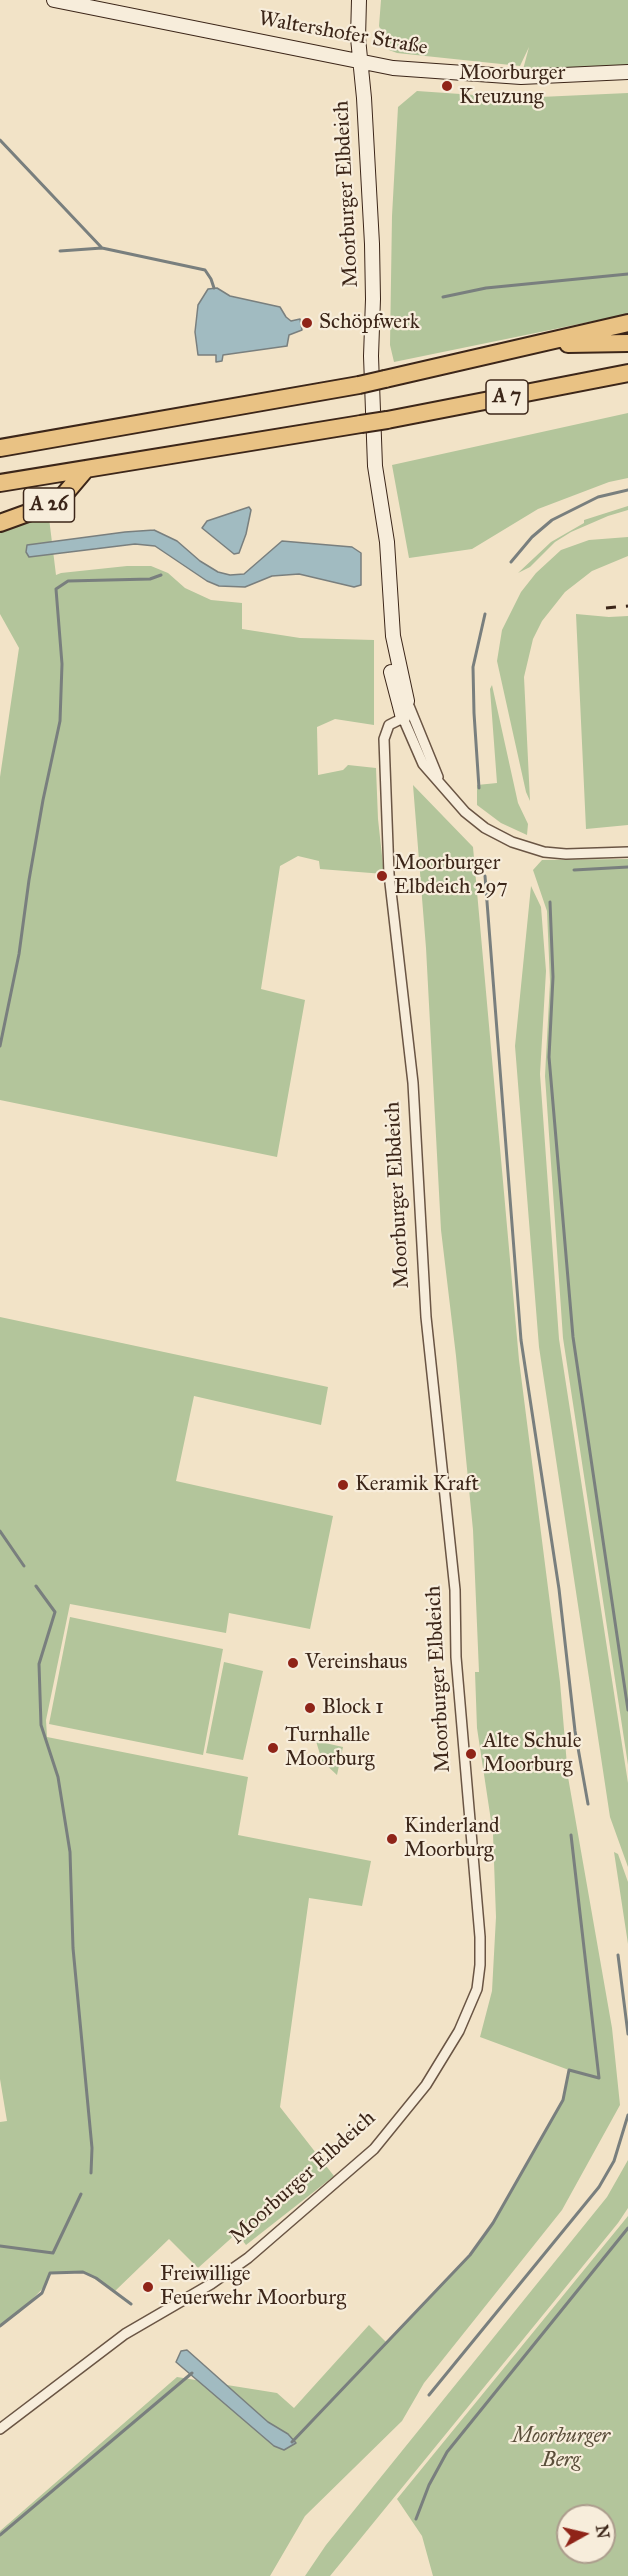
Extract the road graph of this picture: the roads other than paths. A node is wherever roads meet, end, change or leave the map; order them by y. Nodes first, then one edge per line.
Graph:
1 (54, 0) edge
2 (360, 0) edge
3 (360, 62) junction
4 (628, 72) edge
5 (628, 323) edge
6 (628, 343) edge
7 (534, 345) junction
8 (628, 373) edge
9 (0, 448) edge
10 (86, 469) junction
11 (0, 483) edge
12 (0, 524) edge
13 (390, 602) junction
14 (407, 701) junction
15 (403, 718) junction
16 (440, 781) junction
17 (628, 852) edge
18 (0, 2429) edge

1 - 3 street, Waltershofer Straße
2 - 3 street, Moorburger Elbdeich
3 - 4 street, Waltershofer Straße
3 - 13 street, Moorburger Elbdeich
5 - 7 highway, A 7
6 - 7 highway, A 7
7 - 9 highway, A 7, bridge
8 - 10 highway, A 7, bridge
10 - 11 highway, A 7
10 - 12 highway, A 26
13 - 14 street, Moorburger Elbdeich
13 - 15 street, Moorburger Elbdeich
14 - 15 street, Moorburger Elbdeich
14 - 16 street
15 - 16 street
15 - 18 street, Moorburger Elbdeich
16 - 17 street

